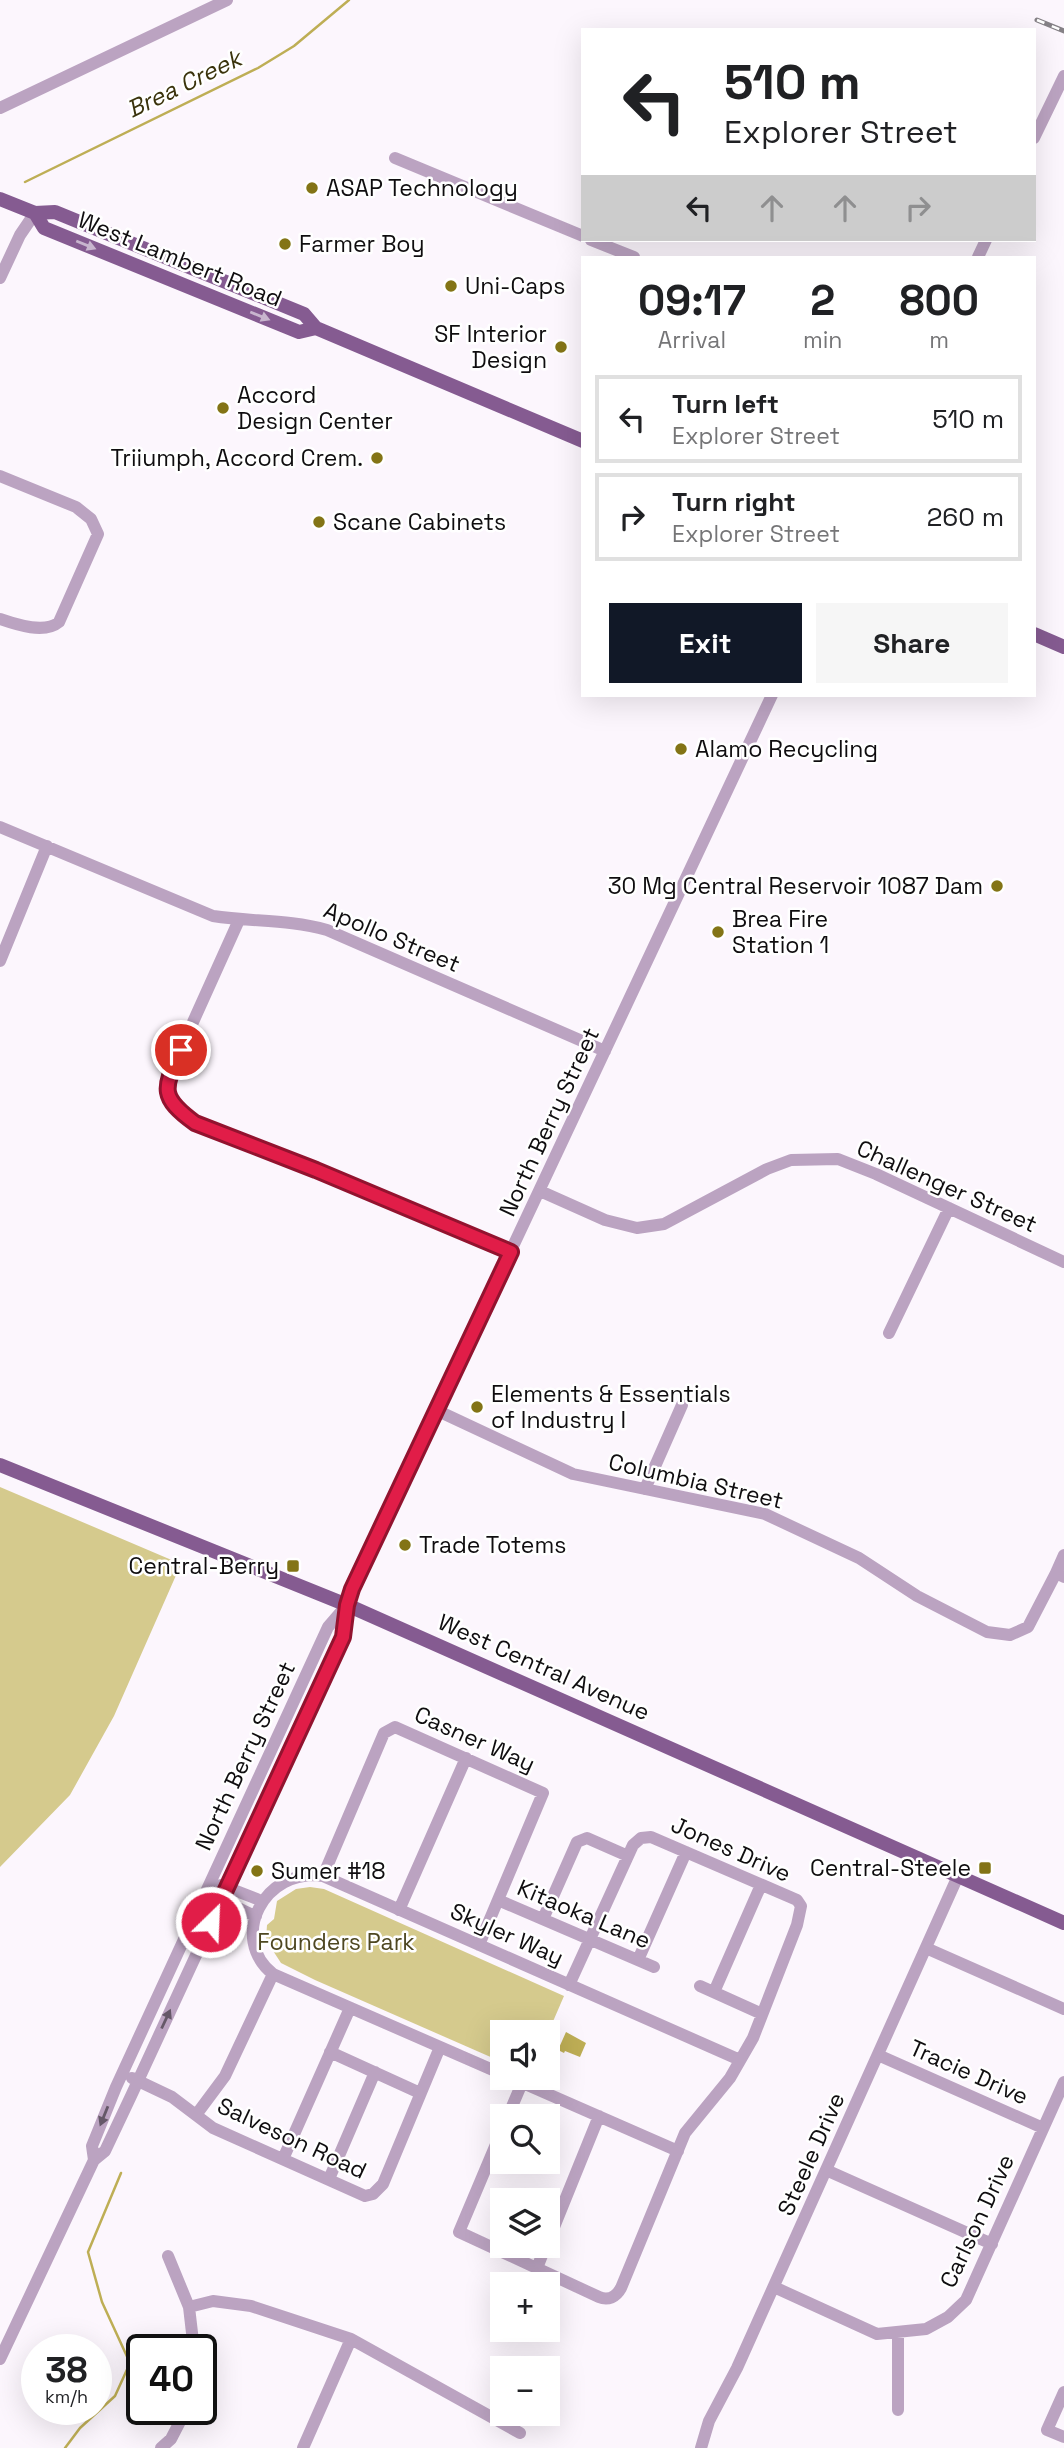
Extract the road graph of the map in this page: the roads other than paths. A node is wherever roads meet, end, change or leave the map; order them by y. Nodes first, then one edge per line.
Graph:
1 (226, 0) edge
2 (1064, 75) edge
3 (0, 108) edge
4 (1036, 134) edge
5 (395, 158) dead end
6 (0, 198) edge
7 (35, 213) junction
8 (581, 235) edge
9 (597, 242) edge
10 (632, 256) edge
11 (0, 278) edge
12 (581, 440) edge
13 (0, 476) edge
14 (0, 619) edge
15 (1036, 635) edge
16 (1064, 647) edge
17 (771, 697) edge
18 (0, 827) edge
19 (47, 846) junction
20 (239, 920) junction
21 (0, 961) edge
22 (605, 1051) junction
23 (540, 1191) junction
24 (949, 1208) junction
25 (511, 1252) junction
26 (1064, 1262) edge
27 (888, 1333) dead end
28 (681, 1405) dead end
29 (436, 1410) junction
30 (0, 1465) edge
31 (645, 1489) junction
32 (1064, 1555) edge
33 (1060, 1575) edge
34 (347, 1605) junction
35 (466, 1758) junction
36 (686, 1852) junction
37 (628, 1856) junction
38 (323, 1876) junction
39 (958, 1876) junction
40 (761, 1885) junction
41 (208, 1887) junction
42 (224, 1893) junction
43 (498, 1900) junction
44 (262, 1903) junction
45 (399, 1910) junction
46 (256, 1916) junction
47 (543, 1919) junction
48 (1064, 1923) edge
49 (590, 1939) junction
50 (479, 1945) junction
51 (926, 1948) junction
52 (638, 1960) junction
53 (654, 1966) dead end
54 (273, 1974) junction
55 (569, 1985) junction
56 (700, 1986) dead end
57 (714, 1992) junction
58 (350, 2008) junction
59 (1064, 2009) edge
60 (762, 2014) junction
61 (440, 2047) junction
62 (330, 2052) junction
63 (878, 2055) junction
64 (740, 2060) junction
65 (490, 2069) edge
66 (375, 2072) junction
67 (123, 2073) junction
68 (137, 2080) junction
69 (1064, 2082) edge
70 (538, 2090) edge
71 (420, 2093) junction
72 (196, 2115) junction
73 (599, 2116) junction
74 (1043, 2128) junction
75 (678, 2151) junction
76 (490, 2158) edge
77 (283, 2159) junction
78 (94, 2161) junction
79 (826, 2170) junction
80 (329, 2179) junction
81 (560, 2212) edge
82 (992, 2244) junction
83 (168, 2256) dead end
84 (541, 2258) edge
85 (537, 2268) junction
86 (774, 2287) junction
87 (189, 2307) junction
88 (898, 2333) junction
89 (192, 2334) edge
90 (351, 2339) junction
91 (0, 2359) edge
92 (1064, 2392) edge
93 (898, 2410) dead end
94 (178, 2425) edge
95 (520, 2433) dead end
96 (1064, 2437) edge
97 (162, 2448) edge
98 (303, 2448) edge
99 (701, 2448) edge

1 - 3 street
2 - 4 street
5 - 8 street
6 - 7 main road, West Lambert Road
7 - 11 street
7 - 12 main road, West Lambert Road
9 - 10 street
13 - 14 street
15 - 16 main road
17 - 22 street, North Berry Street
18 - 19 street, Apollo Street
19 - 20 street, Apollo Street
19 - 21 street
20 - 22 street, Apollo Street
20 - 25 street
22 - 23 street, North Berry Street
23 - 24 street, Challenger Street
23 - 25 street, North Berry Street
24 - 26 street, Challenger Street
24 - 27 street
25 - 29 street, North Berry Street
28 - 31 street
29 - 31 street, Columbia Street
29 - 34 street, North Berry Street
30 - 34 main road, West Central Avenue
31 - 33 street, Columbia Street
32 - 33 street
34 - 39 main road, West Central Avenue
34 - 41 street, North Berry Street
34 - 42 street, North Berry Street
35 - 38 street, Casner Way
35 - 43 street, Casner Way
35 - 45 street
36 - 37 street, Jones Drive
36 - 40 street, Jones Drive
36 - 52 street
37 - 47 street
37 - 49 street
38 - 44 street, Skyler Way
38 - 45 street, Skyler Way
39 - 48 main road, West Central Avenue
39 - 51 street, Steele Drive
40 - 57 street
40 - 60 street, Jones Drive
41 - 42 street
41 - 67 street, North Berry Street
42 - 44 street
42 - 46 street
68 -> 42 street, North Berry Street
43 - 47 street, Kitaoka Lane
43 - 50 street
44 - 46 street
45 - 50 street, Skyler Way
46 - 54 street
47 - 49 street, Kitaoka Lane
49 - 52 street, Kitaoka Lane
49 - 55 street
50 - 55 street, Skyler Way
51 - 59 street
51 - 63 street, Steele Drive
52 - 53 street, Kitaoka Lane
54 - 58 street
54 - 72 street
55 - 64 street, Skyler Way
56 - 57 street
57 - 60 street
58 - 61 street
58 - 62 street
60 - 64 street
61 - 65 street
61 - 71 street
62 - 66 street
62 - 77 street
63 - 74 street, Tracie Drive
63 - 79 street, Steele Drive
64 - 75 street
66 - 71 street
66 - 80 street
67 - 68 street, Salveson Road
67 -> 78 street, North Berry Street
68 - 72 street, Salveson Road
68 - 78 street, North Berry Street
69 - 74 street, Carlson Drive
70 - 73 street
71 - 80 street, Salveson Road
72 - 77 street, Salveson Road
73 - 75 street
73 - 81 street
74 - 82 street, Carlson Drive
75 - 85 street
76 - 85 street
77 - 80 street, Salveson Road
78 - 91 street, North Berry Street
79 - 82 street
79 - 86 street, Steele Drive
82 - 88 street, Carlson Drive
83 - 87 street
84 - 85 street
86 - 88 street, Carlson Drive
86 - 99 street, Steele Drive
87 - 89 street
87 - 90 street
88 - 93 street
90 - 95 street
90 - 98 street
92 - 96 street
94 - 97 street

